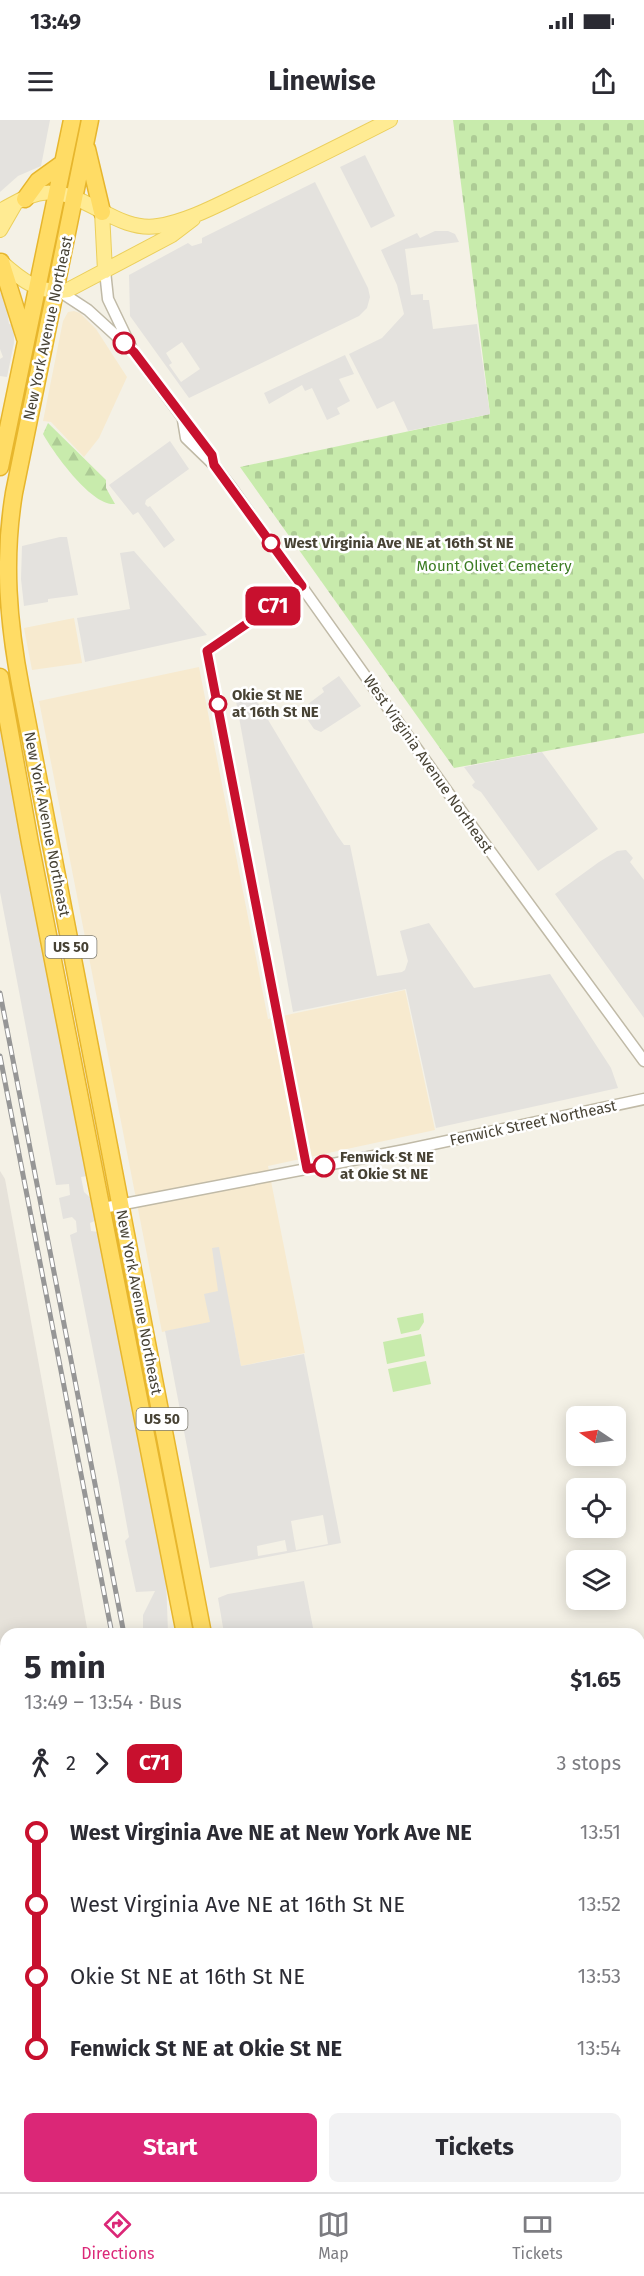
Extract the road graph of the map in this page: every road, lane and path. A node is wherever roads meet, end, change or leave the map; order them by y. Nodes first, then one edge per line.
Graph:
1 (72, 120) edge
2 (90, 120) edge
3 (390, 120) edge
4 (86, 140) junction
5 (63, 163) junction
6 (56, 194) junction
7 (74, 198) junction
8 (21, 200) junction
9 (0, 211) edge
10 (102, 212) junction
11 (202, 213) junction
12 (0, 230) edge
13 (0, 258) edge
14 (105, 271) junction
15 (38, 287) junction
16 (57, 291) junction
17 (26, 342) junction
18 (134, 352) junction
19 (0, 467) edge
20 (0, 677) edge
21 (644, 1061) edge
22 (644, 1099) edge
23 (121, 1205) junction
24 (103, 1208) junction
25 (184, 1628) edge
26 (202, 1628) edge

1 - 5 highway, New York Avenue Northeast
2 - 4 highway, New York Avenue Northeast / US 50
3 - 11 main road
4 - 7 highway, New York Avenue Northeast / US 50
4 - 10 highway
5 - 6 highway, New York Avenue Northeast
5 - 8 highway
6 - 7 main road
6 - 8 main road
6 - 15 highway, New York Avenue Northeast
7 - 10 main road
7 - 16 highway, New York Avenue Northeast / US 50
8 - 9 main road
8 - 12 main road
10 - 11 main road
10 - 14 main road
11 - 14 main road
13 - 15 main road
13 - 17 highway
14 - 16 main road
14 - 18 street, West Virginia Avenue Northeast
15 - 16 main road
15 - 17 highway, New York Avenue Northeast
16 - 18 street, West Virginia Avenue Northeast
16 - 23 highway, New York Avenue Northeast / US 50
17 - 19 highway, New York Avenue Northeast
18 - 21 street, West Virginia Avenue Northeast
20 - 24 highway, New York Avenue Northeast / US 50
22 - 23 street, Fenwick Street Northeast
23 - 24 street, Fenwick Street Northeast
23 - 26 highway, New York Avenue Northeast / US 50
24 - 25 highway, New York Avenue Northeast / US 50

